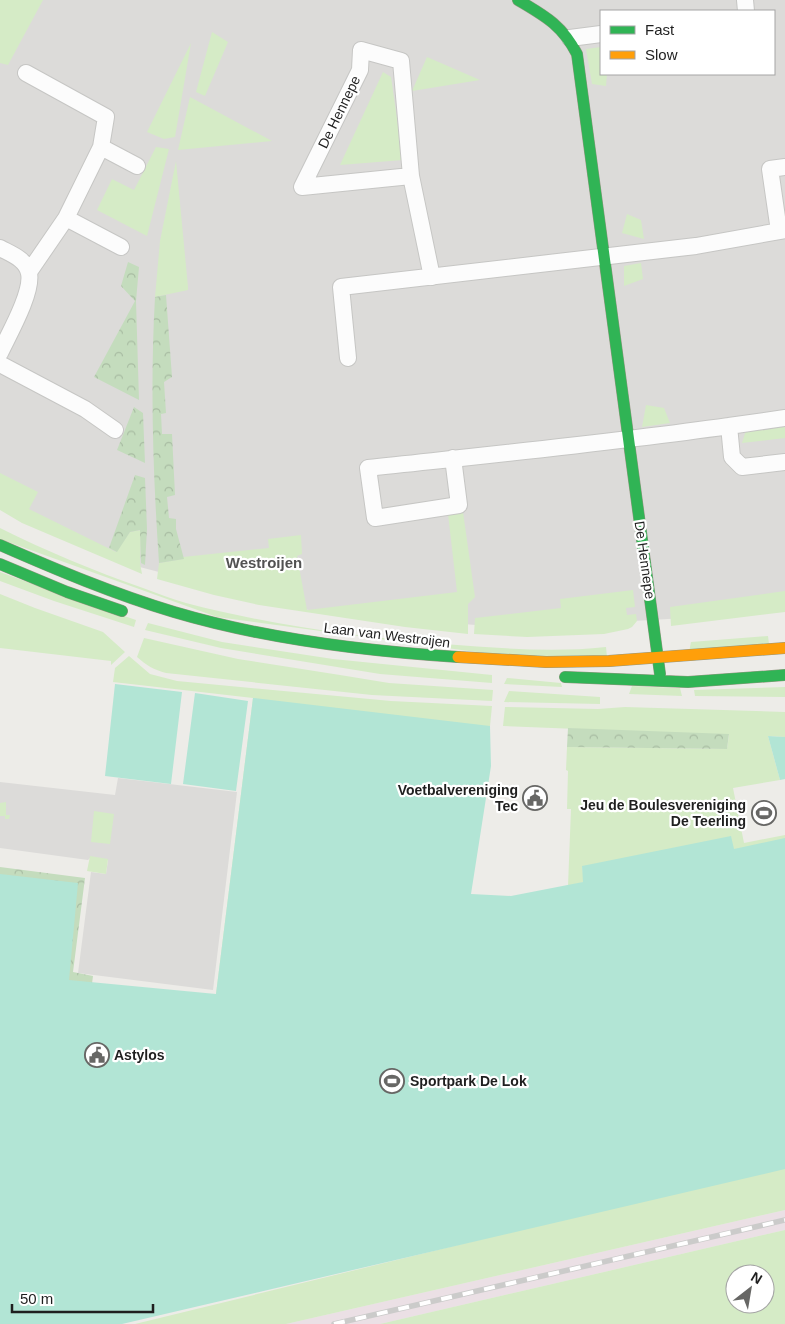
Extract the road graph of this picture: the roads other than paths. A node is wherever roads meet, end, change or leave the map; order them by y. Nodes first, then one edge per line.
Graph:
1 (518, 0) edge
2 (600, 34) edge
3 (570, 38) junction
4 (26, 73) dead end
5 (100, 147) junction
6 (137, 166) dead end
7 (785, 167) edge
8 (411, 176) junction
9 (66, 218) junction
10 (782, 230) edge
11 (121, 247) dead end
12 (0, 248) edge
13 (604, 256) junction
14 (29, 272) junction
15 (432, 277) junction
16 (0, 353) edge
17 (348, 358) dead end
18 (0, 364) edge
19 (785, 418) edge
20 (729, 426) junction
21 (115, 430) dead end
22 (628, 439) junction
23 (453, 458) junction
24 (785, 462) edge
25 (0, 545) edge
26 (0, 564) edge
27 (135, 615) dead end
28 (236, 640) dead end
29 (785, 648) edge
30 (658, 658) junction
31 (460, 668) dead end
32 (785, 675) edge
33 (553, 676) dead end
34 (661, 681) junction

1 - 3 street, De Hennepe
2 - 3 street
3 - 13 street, De Hennepe
4 - 5 street
5 - 6 street
5 - 9 street
7 - 10 street
8 - 8 street, De Hennepe
8 - 15 street, De Hennepe
9 - 11 street
9 - 14 street
10 - 13 street
12 - 14 street
13 - 15 street
13 - 22 street, De Hennepe
14 - 16 street
15 - 17 street
18 - 21 street
19 - 20 street
20 - 22 street
20 - 24 street
22 - 23 street
22 - 30 street, De Hennepe
23 - 23 street
25 - 30 street, Laan van Westroijen
26 - 27 street
28 - 31 street, Laan van Westroijen
29 - 30 street, Laan van Westroijen
30 - 34 street, De Hennepe
32 - 34 street
33 - 34 street

